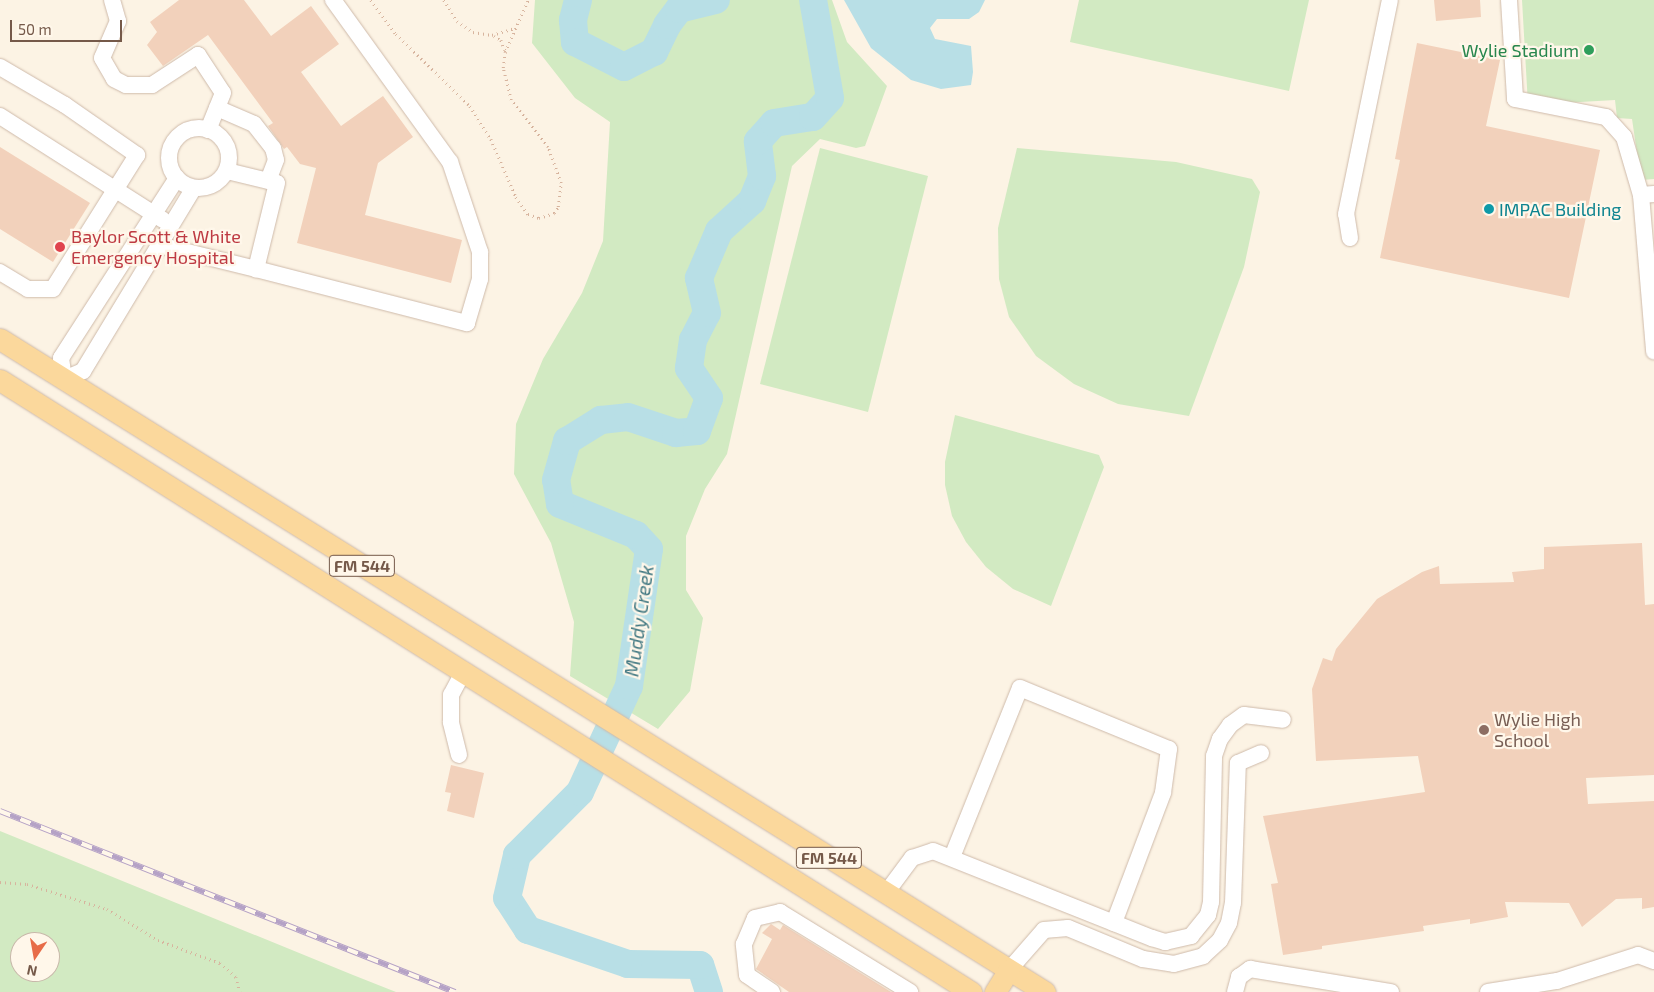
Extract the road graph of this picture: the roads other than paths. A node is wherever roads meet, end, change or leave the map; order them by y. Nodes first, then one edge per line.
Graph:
1 (112, 0) edge
2 (333, 0) edge
3 (1390, 0) edge
4 (1509, 0) edge
5 (0, 67) edge
6 (217, 108) junction
7 (0, 116) edge
8 (208, 130) junction
9 (227, 170) junction
10 (177, 178) junction
11 (268, 181) junction
12 (194, 188) junction
13 (116, 189) junction
14 (1648, 195) edge
15 (153, 214) junction
16 (171, 226) junction
17 (1350, 238) dead end
18 (159, 245) junction
19 (256, 269) junction
20 (0, 272) edge
21 (0, 339) edge
22 (1654, 351) edge
23 (64, 379) junction
24 (0, 380) edge
25 (45, 408) junction
26 (464, 671) junction
27 (1283, 720) dead end
28 (1261, 753) dead end
29 (459, 755) dead end
30 (952, 857) junction
31 (886, 894) junction
32 (1114, 923) junction
33 (1654, 961) edge
34 (1009, 970) junction
35 (1514, 991) edge
36 (772, 992) edge
37 (910, 992) edge
38 (971, 992) edge
39 (995, 992) edge
40 (1045, 992) edge
41 (1235, 992) edge
42 (1391, 992) edge
43 (1488, 992) edge

1 - 6 lane
2 - 19 lane
3 - 17 lane
4 - 14 lane
5 - 13 lane
6 - 8 lane
6 - 11 lane
7 - 13 lane
8 - 9 lane
8 - 10 lane
9 - 11 lane
9 - 12 lane
10 - 12 lane
10 - 15 lane
11 - 19 lane
12 - 16 lane
13 - 15 lane
13 - 20 lane
14 - 22 lane
15 - 16 lane
15 - 23 lane
16 - 18 lane
18 - 19 lane
18 - 23 lane
21 - 23 main road, FM 544 / FM 544
23 - 25 main road
23 - 31 main road, FM 544 / FM 544
24 - 25 main road, FM 544 / FM 544
25 - 26 main road, FM 544 / FM 544
26 - 29 lane
26 - 38 main road, FM 544 / FM 544
27 - 32 lane
28 - 34 lane
30 - 31 lane
30 - 32 lane
30 - 32 lane
31 - 34 main road, FM 544 / FM 544
33 - 35 lane
34 - 39 main road
34 - 40 main road, FM 544 / FM 544
35 - 43 lane
36 - 37 lane
41 - 42 lane

